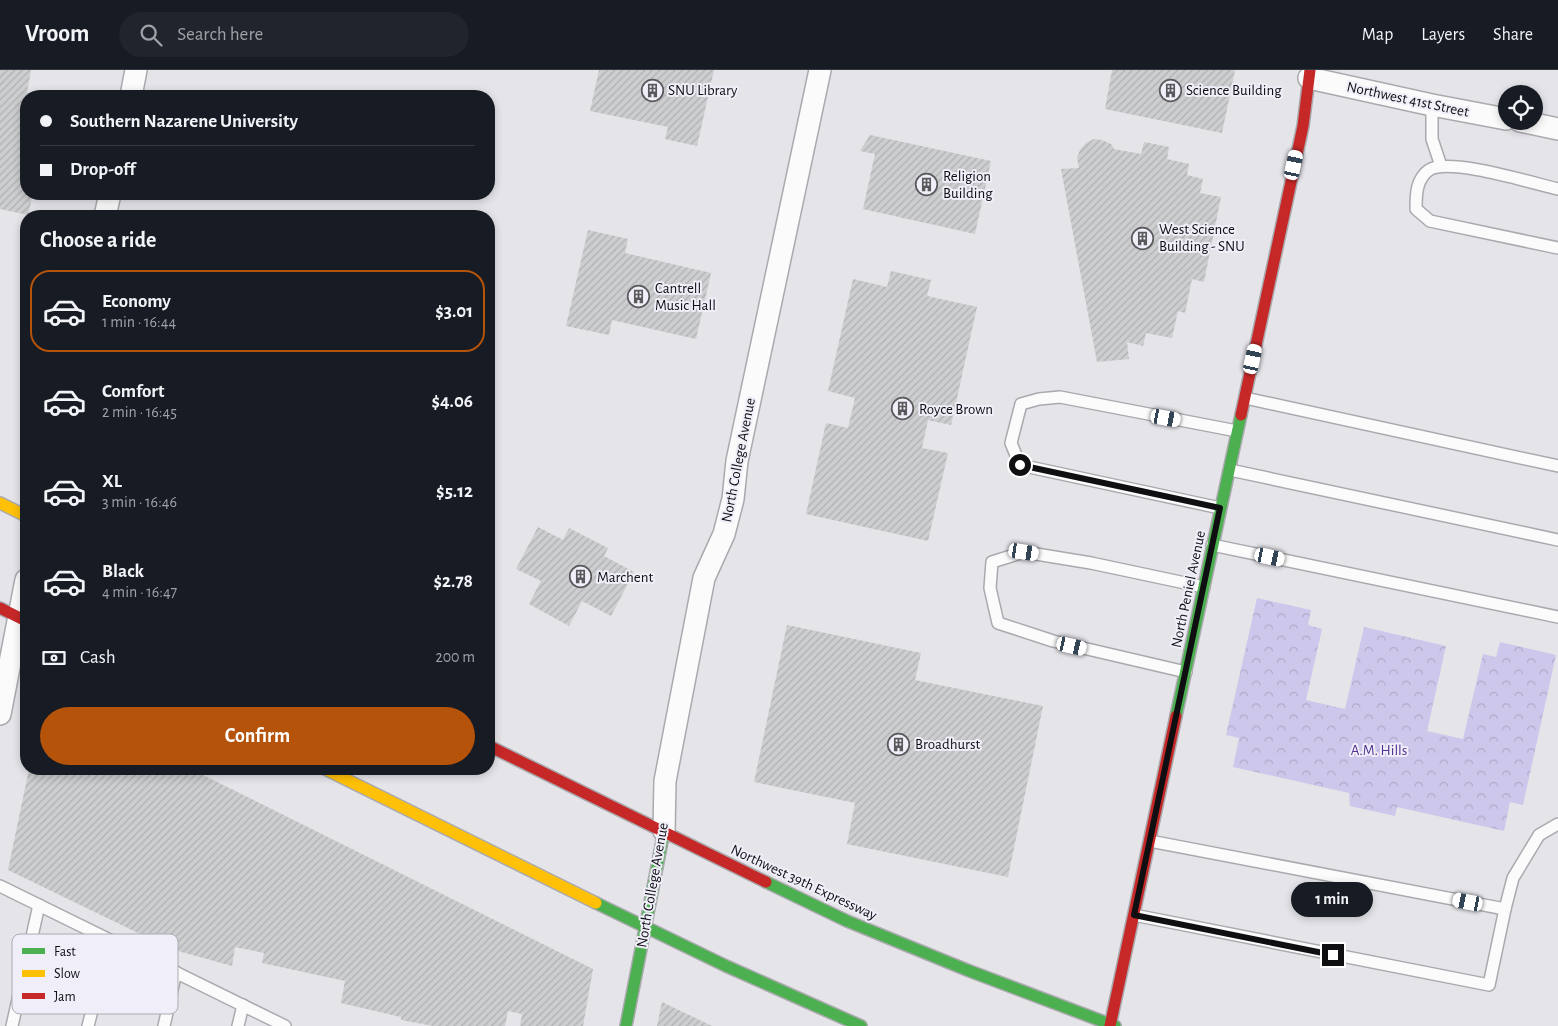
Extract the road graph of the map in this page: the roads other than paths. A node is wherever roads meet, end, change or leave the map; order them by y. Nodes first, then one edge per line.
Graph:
1 (136, 70) edge
2 (820, 70) edge
3 (1310, 74) edge
4 (132, 90) edge
5 (1432, 105) junction
6 (1498, 117) edge
7 (1543, 126) edge
8 (1558, 129) edge
9 (1441, 166) junction
10 (1558, 189) edge
11 (1558, 248) edge
12 (1245, 398) junction
13 (1237, 431) junction
14 (1558, 466) edge
15 (1228, 470) junction
16 (0, 503) edge
17 (1220, 508) junction
18 (20, 513) edge
19 (1558, 540) edge
20 (1212, 545) junction
21 (1204, 586) junction
22 (0, 608) edge
23 (1558, 617) edge
24 (20, 618) edge
25 (20, 632) edge
26 (1186, 672) junction
27 (0, 714) edge
28 (495, 749) edge
29 (337, 775) edge
30 (1558, 824) edge
31 (664, 831) junction
32 (1150, 841) junction
33 (0, 886) edge
34 (38, 905) junction
35 (1505, 909) junction
36 (1134, 915) junction
37 (645, 926) junction
38 (32, 934) edge
39 (98, 934) edge
40 (178, 973) edge
41 (243, 1005) junction
42 (238, 1026) edge
43 (285, 1026) edge
44 (626, 1026) edge
45 (861, 1026) edge
46 (1112, 1026) edge

1 - 4 street
2 - 31 street, North College Avenue
3 - 5 street, Northwest 41st Street
3 - 12 main road, North Peniel Avenue
5 - 6 street, Northwest 41st Street
5 - 9 lane
7 - 8 street
9 - 10 lane
9 - 11 lane
12 - 13 main road, North Peniel Avenue
12 - 14 lane
13 - 15 main road, North Peniel Avenue
13 - 17 lane
15 - 17 main road, North Peniel Avenue
15 - 19 lane
16 - 18 main road
17 - 20 main road, North Peniel Avenue
20 - 21 main road, North Peniel Avenue
20 - 23 lane
21 - 26 main road, North Peniel Avenue
21 - 26 lane
22 - 24 main road
25 - 27 street
26 - 32 main road, North Peniel Avenue
28 - 31 main road, Northwest 39th Expressway
29 - 37 main road
30 - 35 lane
31 - 37 main road, North College Avenue
31 - 46 main road, Northwest 39th Expressway
32 - 35 lane
32 - 36 main road, North Peniel Avenue
33 - 34 lane
34 - 38 lane
34 - 39 lane
35 - 36 lane
36 - 46 main road, North Peniel Avenue
37 - 44 main road, North College Avenue
37 - 45 main road
40 - 41 lane
41 - 42 lane
41 - 43 lane

